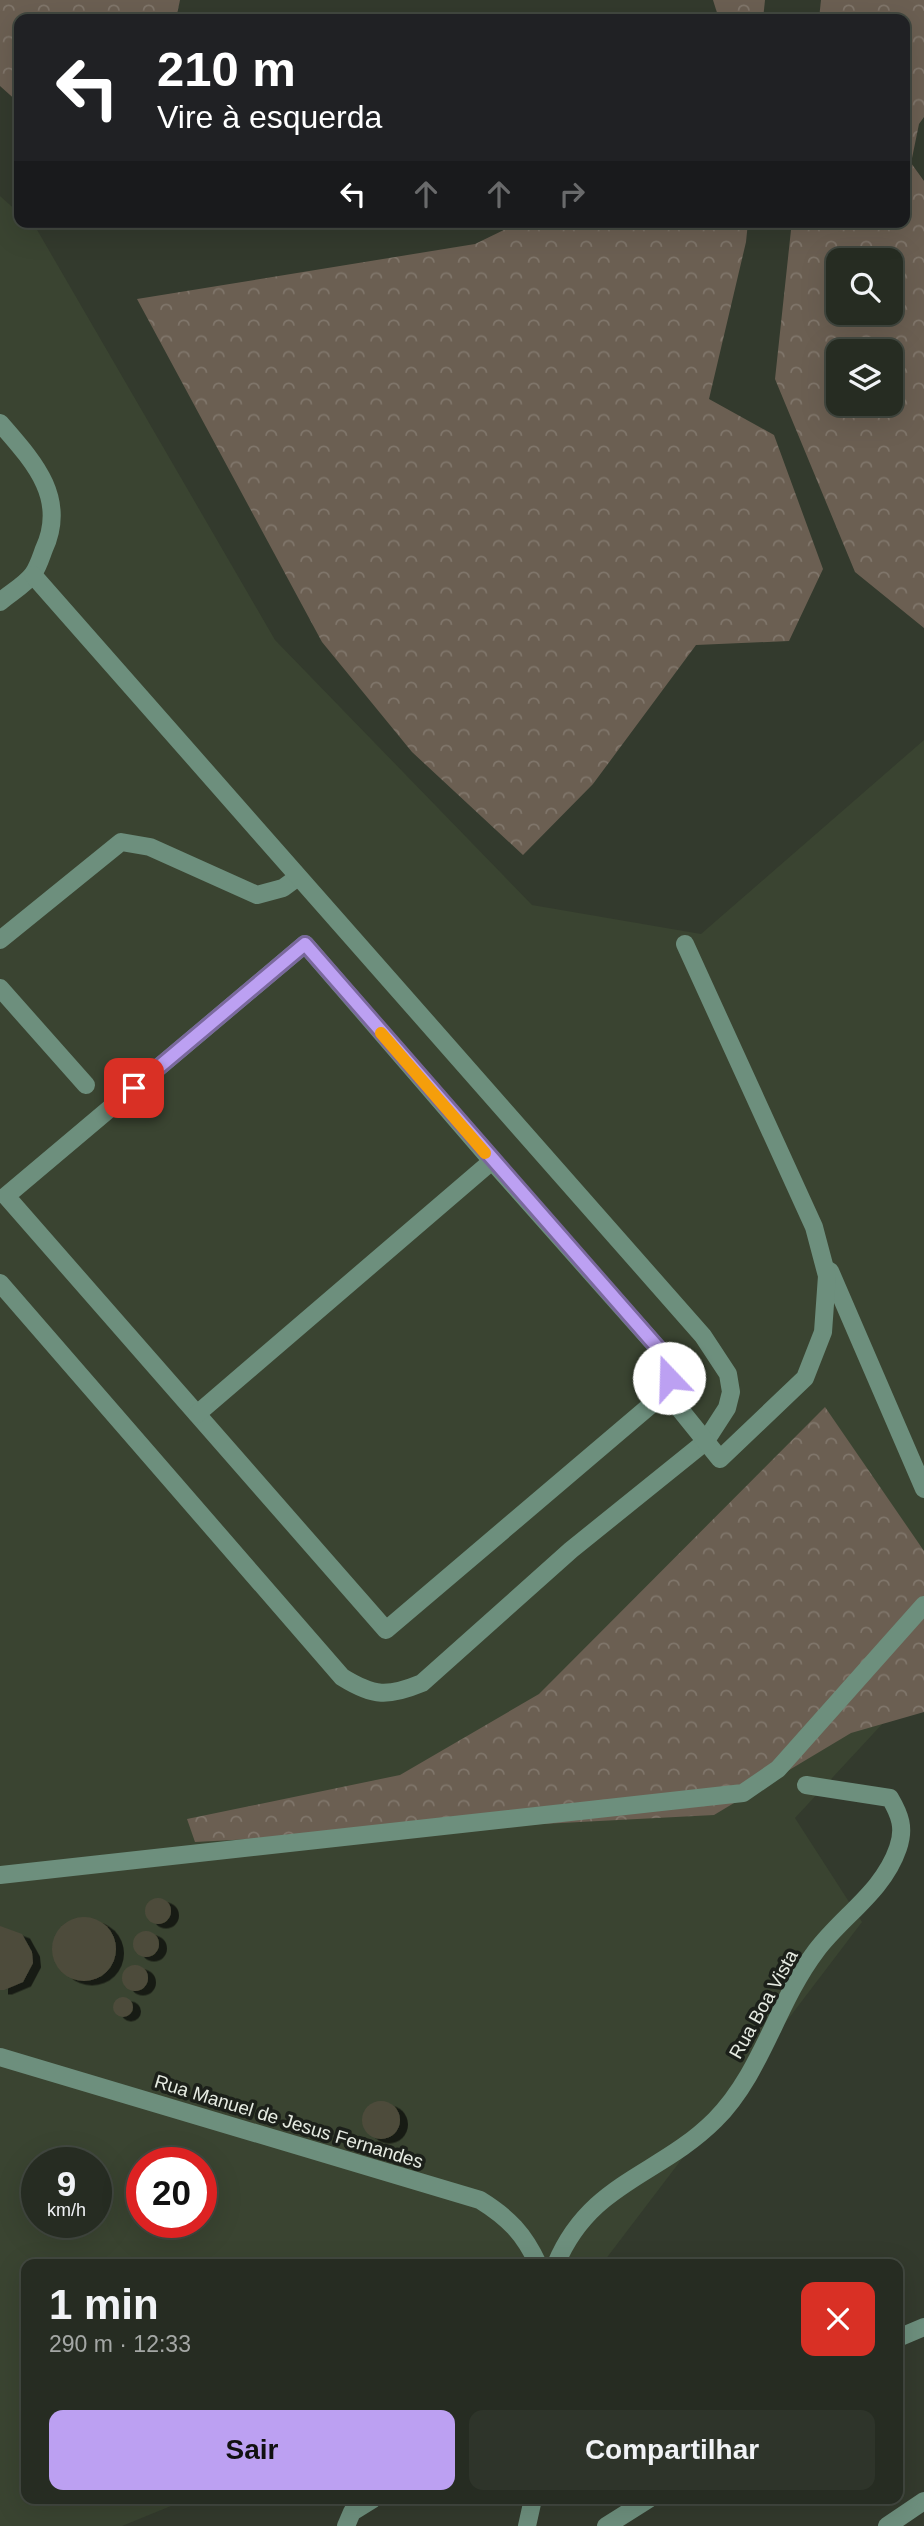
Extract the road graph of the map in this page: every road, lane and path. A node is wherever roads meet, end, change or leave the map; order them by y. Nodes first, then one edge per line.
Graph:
1 (0, 423) edge
2 (33, 575) junction
3 (0, 602) edge
4 (298, 877) junction
5 (0, 940) edge
6 (685, 944) dead end
7 (0, 988) edge
8 (86, 1085) dead end
9 (492, 1161) junction
10 (826, 1261) junction
11 (0, 1283) edge
12 (666, 1392) junction
13 (197, 1414) junction
14 (705, 1442) junction
15 (924, 1489) edge
16 (924, 1605) edge
17 (806, 1785) dead end
18 (0, 1875) edge
19 (0, 2057) edge
20 (535, 2259) edge
21 (559, 2259) edge
22 (924, 2327) edge
23 (903, 2336) edge
24 (924, 2501) edge
25 (367, 2504) edge
26 (532, 2504) edge
27 (641, 2504) edge
28 (349, 2519) edge
29 (329, 2526) edge
30 (527, 2526) edge
31 (607, 2526) edge
32 (887, 2526) edge

1 - 2 street
2 - 3 street
2 - 4 street
4 - 5 street
4 - 14 street
6 - 10 street
7 - 8 street
9 - 12 street
9 - 13 street
9 - 13 street
10 - 14 street
10 - 15 street
11 - 14 street
12 - 13 street
12 - 14 street
16 - 18 street
17 - 21 street, Rua Boa Vista
19 - 20 street, Rua Manuel de Jesus Fernandes
22 - 23 street
24 - 32 street
25 - 28 street
26 - 30 street
27 - 31 street
28 - 29 street

